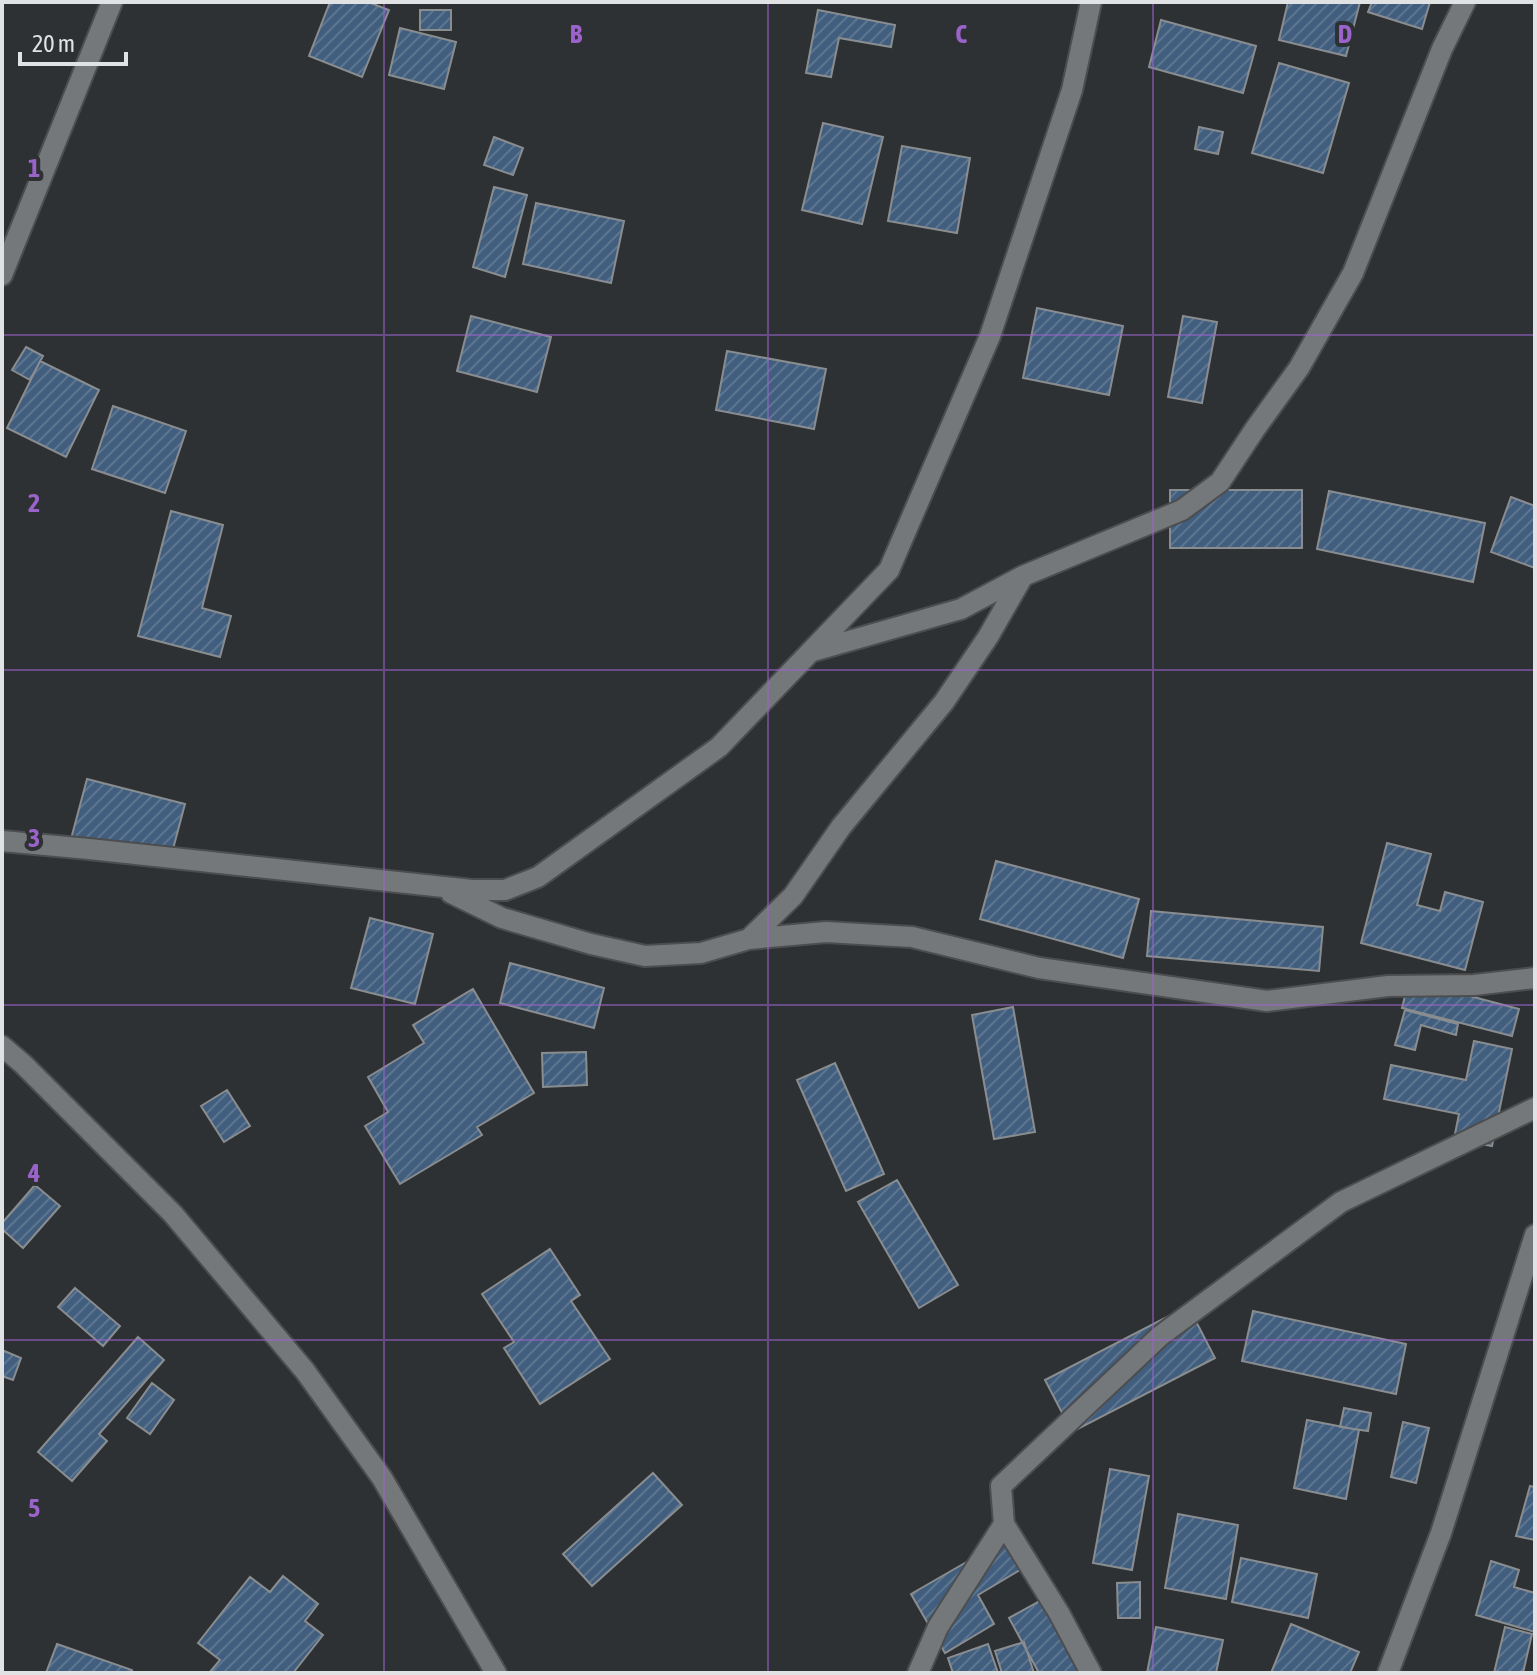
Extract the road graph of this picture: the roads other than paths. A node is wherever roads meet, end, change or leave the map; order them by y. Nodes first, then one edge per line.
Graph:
1 (112, 2) edge
2 (1091, 2) edge
3 (1465, 2) edge
4 (2, 275) edge
5 (1023, 576) junction
6 (810, 652) junction
7 (2, 841) edge
8 (436, 886) junction
9 (749, 939) junction
10 (1535, 978) edge
11 (2, 1046) edge
12 (1535, 1108) edge
13 (1535, 1235) edge
14 (1004, 1524) junction
15 (496, 1673) edge
16 (918, 1673) edge
17 (1091, 1673) edge
18 (1388, 1673) edge

1 - 4 street
2 - 6 street
3 - 5 street
5 - 6 street
5 - 9 street
6 - 8 street
7 - 8 street
8 - 9 street
9 - 10 street
11 - 15 street
12 - 14 street
13 - 18 street
14 - 16 street
14 - 17 street

